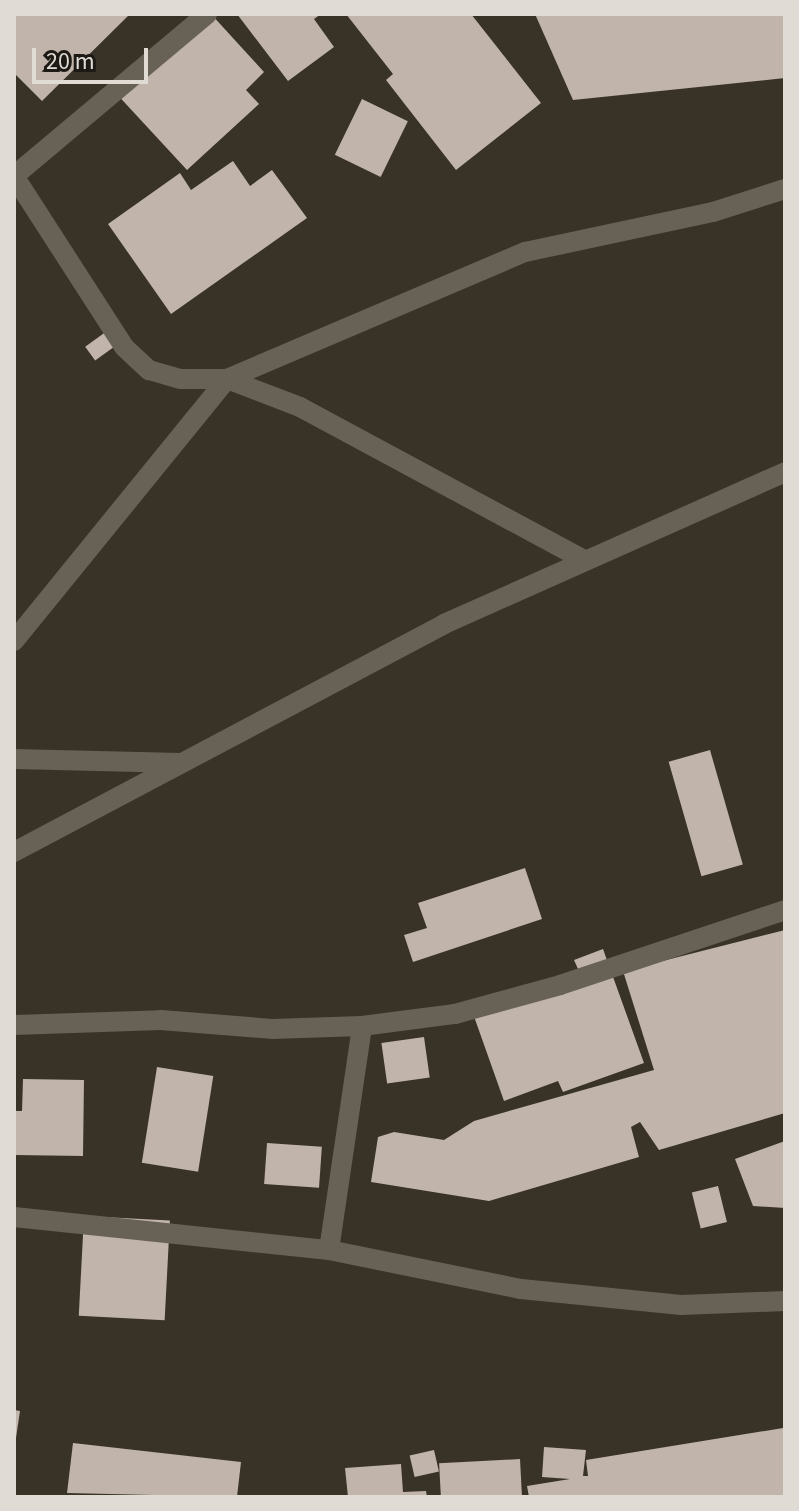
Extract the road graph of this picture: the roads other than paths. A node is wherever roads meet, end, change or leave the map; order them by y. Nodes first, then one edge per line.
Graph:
1 (207, 14) edge
2 (14, 176) edge
3 (785, 189) edge
4 (227, 379) junction
5 (780, 478) edge
6 (584, 560) junction
7 (14, 641) edge
8 (14, 759) edge
9 (181, 763) junction
10 (14, 852) edge
11 (785, 910) edge
12 (14, 1025) edge
13 (362, 1026) junction
14 (14, 1217) edge
15 (329, 1250) junction
16 (785, 1301) edge

1 - 2 street
2 - 4 street
3 - 4 street
4 - 6 street
4 - 7 street
5 - 6 street
6 - 9 street
8 - 9 street
9 - 10 street
11 - 13 street
12 - 13 street
13 - 15 street
14 - 15 street
15 - 16 street

